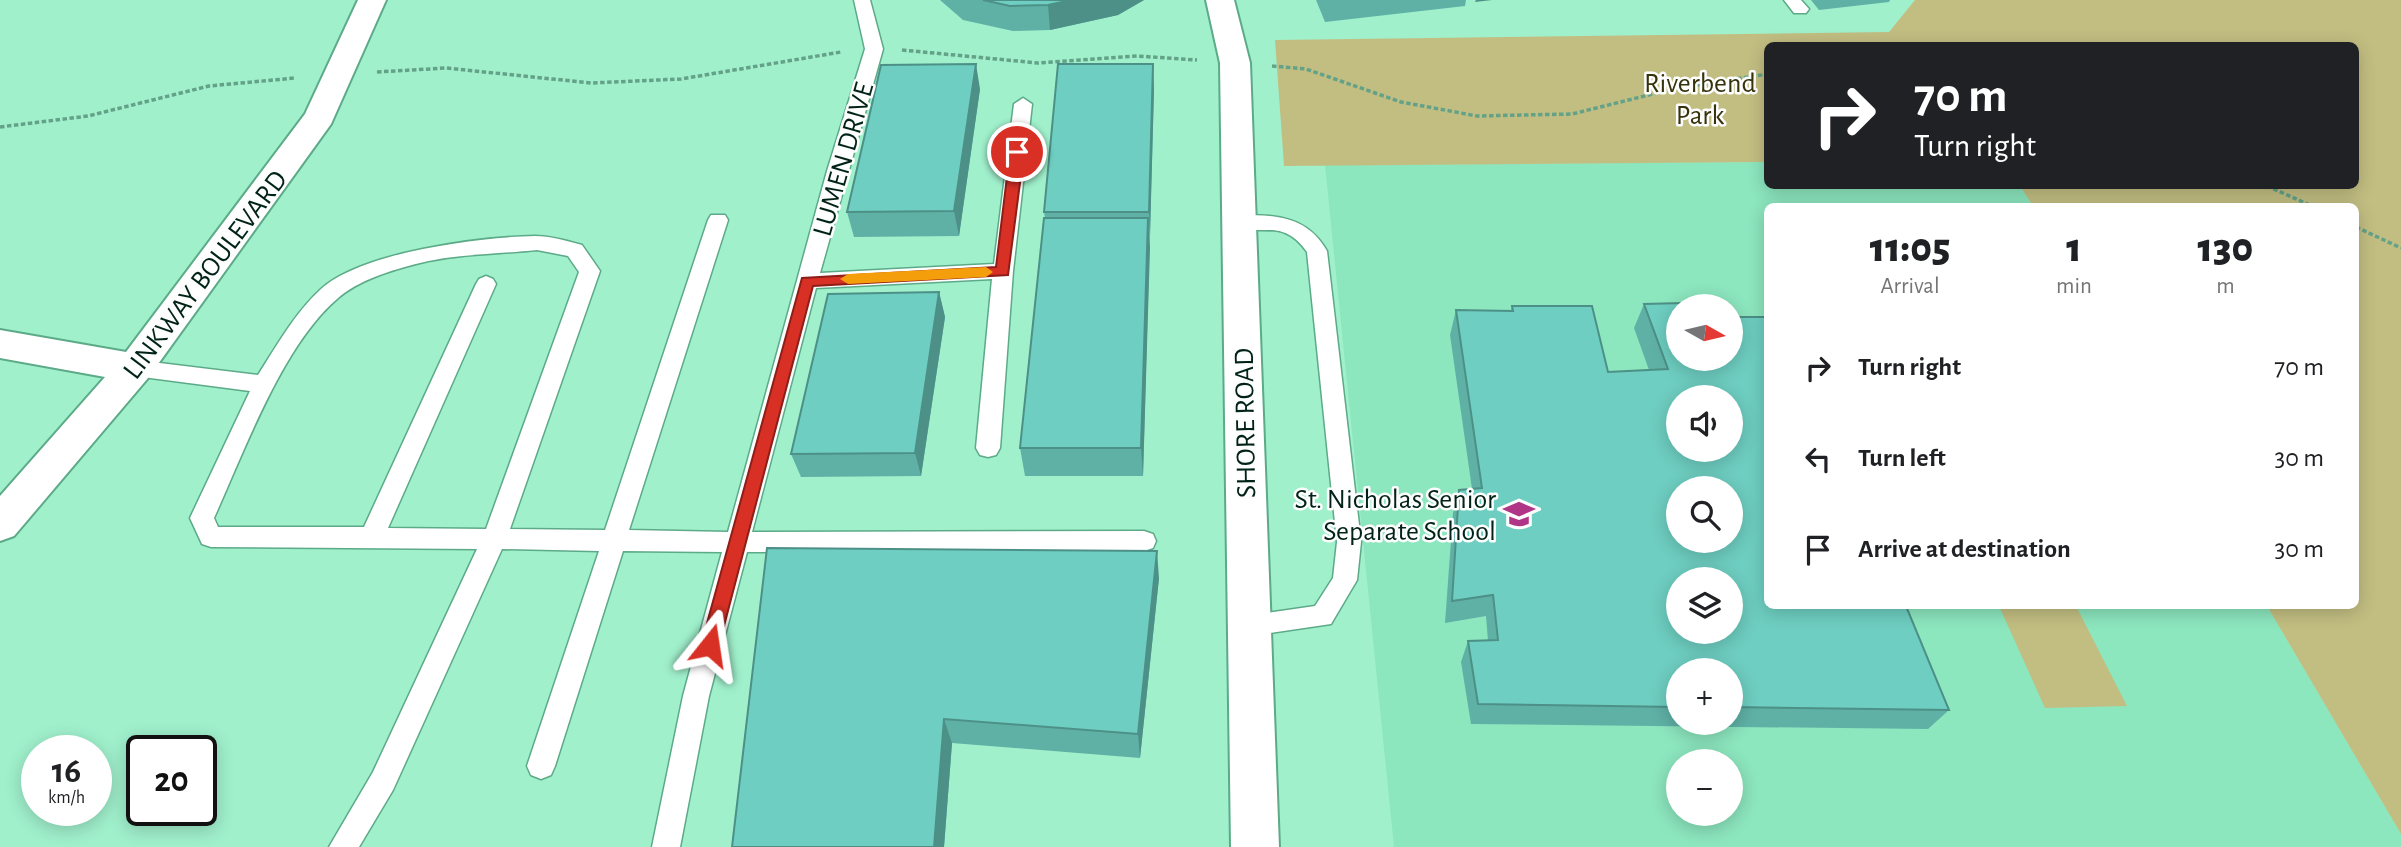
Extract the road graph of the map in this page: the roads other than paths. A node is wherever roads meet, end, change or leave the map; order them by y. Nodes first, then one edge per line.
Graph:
1 (372, 0) edge
2 (862, 0) edge
3 (1220, 0) edge
4 (1023, 104) dead end
5 (718, 220) dead end
6 (1239, 222) junction
7 (1003, 271) junction
8 (807, 281) junction
9 (486, 284) dead end
10 (0, 344) edge
11 (135, 368) junction
12 (264, 384) junction
13 (988, 448) dead end
14 (0, 524) edge
15 (372, 537) junction
16 (494, 539) junction
17 (613, 540) junction
18 (1144, 541) dead end
19 (737, 542) junction
20 (1249, 625) junction
21 (541, 766) dead end
22 (343, 847) edge
23 (666, 847) edge
24 (1255, 847) edge

1 - 11 street, LINKWAY BOULEVARD
2 - 8 lane, LUMEN DRIVE
3 - 6 street, SHORE ROAD
4 - 7 lane
5 - 17 lane
6 - 20 street, SHORE ROAD
6 - 20 lane
7 - 8 lane
7 - 13 lane
8 - 19 lane, LUMEN DRIVE
9 - 15 lane
10 - 11 street
11 - 12 lane
11 - 14 street, LINKWAY BOULEVARD
12 - 15 lane
12 - 16 lane
15 - 16 lane
16 - 17 lane
16 - 22 lane
17 - 19 lane
17 - 21 lane
18 - 19 lane
19 - 23 lane, LUMEN DRIVE
20 - 24 street, SHORE ROAD

